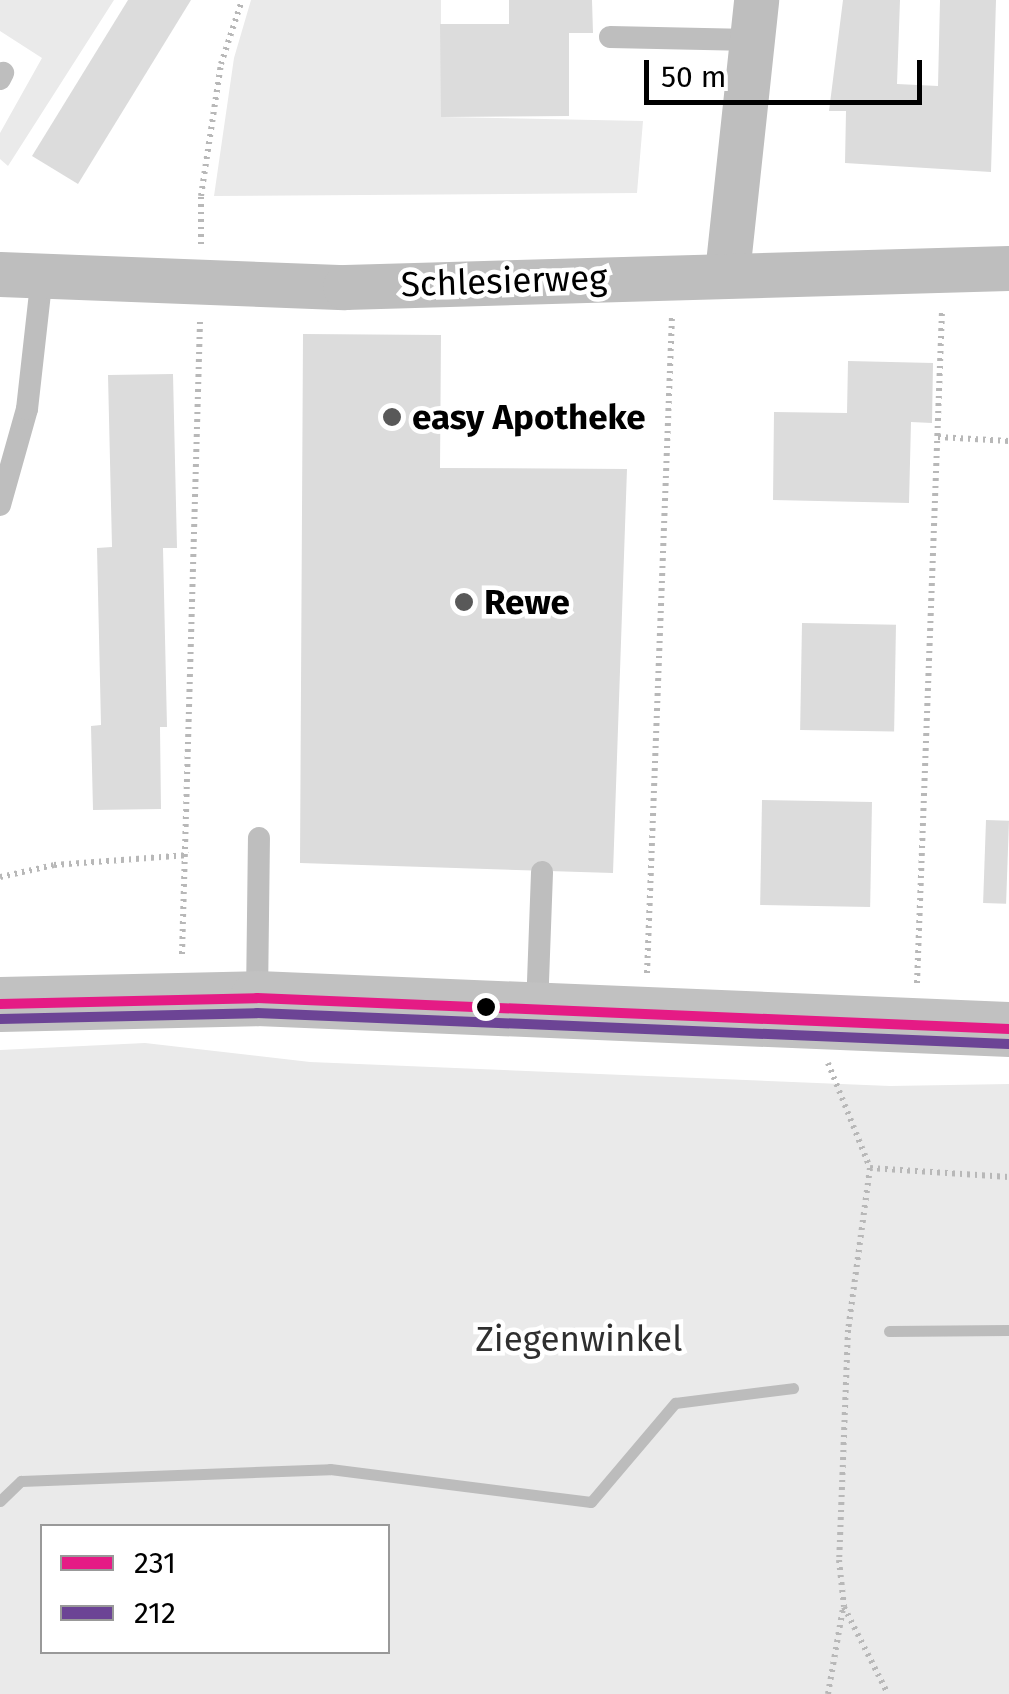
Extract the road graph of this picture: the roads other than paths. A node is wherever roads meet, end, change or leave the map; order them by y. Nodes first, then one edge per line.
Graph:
1 (754, 20) edge
2 (610, 37) dead end
3 (1009, 268) edge
4 (728, 273) junction
5 (21, 275) edge
6 (0, 505) edge
7 (259, 838) dead end
8 (542, 872) dead end
9 (257, 998) junction
10 (0, 1004) edge
11 (538, 1012) junction
12 (1009, 1029) edge

1 - 2 lane
1 - 4 street
3 - 4 street, Schlesierweg
4 - 5 street, Schlesierweg
5 - 6 lane
7 - 9 lane
8 - 11 lane
9 - 10 street
9 - 11 street
11 - 12 street

